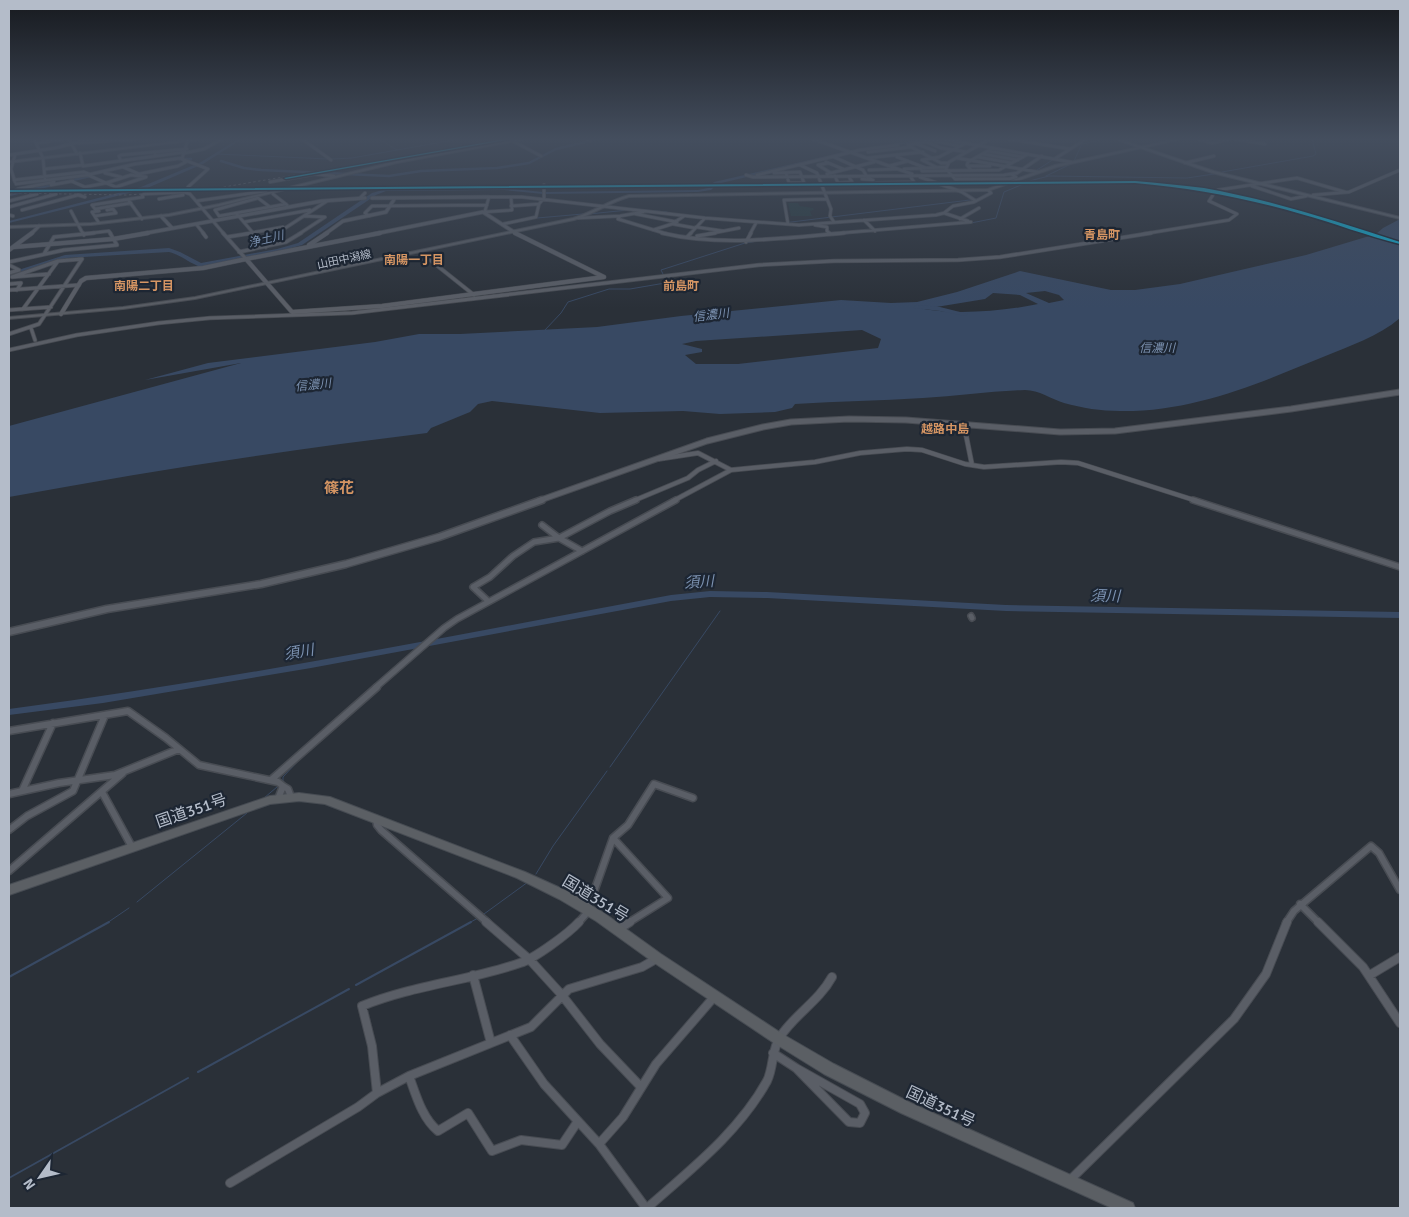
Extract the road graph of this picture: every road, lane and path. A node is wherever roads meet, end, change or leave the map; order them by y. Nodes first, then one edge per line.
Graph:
1 (11, 196) edge
2 (28, 196) edge
3 (33, 196) edge
4 (50, 196) edge
5 (75, 196) edge
6 (81, 196) edge
7 (142, 196) edge
8 (175, 196) edge
9 (190, 196) edge
10 (231, 196) edge
11 (258, 196) edge
12 (278, 196) edge
13 (543, 196) edge
14 (633, 196) edge
15 (826, 196) edge
16 (967, 196) edge
17 (986, 196) edge
18 (1212, 196) edge
19 (1284, 196) edge
20 (1306, 196) dead end
21 (1311, 196) edge
22 (85, 197) dead end
23 (363, 197) joint
24 (489, 197) junction
25 (511, 197) junction
26 (159, 198) dead end
27 (372, 198) joint
28 (395, 198) junction
29 (17, 199) junction
30 (40, 199) junction
31 (128, 199) junction
32 (543, 199) junction
33 (827, 199) junction
34 (9, 201) edge
35 (327, 201) junction
36 (976, 201) junction
37 (27, 202) junction
38 (51, 202) junction
39 (196, 202) junction
40 (244, 202) junction
41 (131, 203) junction
42 (539, 204) junction
43 (965, 204) junction
44 (59, 205) dead end
45 (288, 205) junction
46 (487, 205) junction
47 (37, 206) junction
48 (390, 206) junction
49 (511, 206) junction
50 (605, 206) junction
51 (11, 207) edge
52 (230, 207) junction
53 (270, 207) junction
54 (44, 209) dead end
55 (202, 209) junction
56 (22, 210) junction
57 (253, 210) junction
58 (312, 210) junction
59 (648, 210) junction
60 (71, 211) dead end
61 (484, 211) junction
62 (29, 213) dead end
63 (634, 213) junction
64 (944, 213) junction
65 (9, 215) edge
66 (237, 215) junction
67 (13, 216) dead end
68 (94, 216) junction
69 (161, 216) junction
70 (304, 216) junction
71 (369, 216) junction
72 (620, 216) junction
73 (684, 216) junction
74 (932, 216) junction
75 (578, 218) junction
76 (705, 218) junction
77 (1400, 218) edge
78 (142, 219) junction
79 (960, 219) junction
80 (864, 220) junction
81 (213, 221) junction
82 (244, 222) junction
83 (678, 222) junction
84 (834, 222) junction
85 (756, 223) junction
86 (99, 224) junction
87 (196, 224) junction
88 (503, 224) junction
89 (672, 224) junction
90 (788, 224) junction
91 (812, 224) junction
92 (949, 224) junction
93 (79, 225) junction
94 (39, 226) junction
95 (9, 227) edge
96 (286, 227) junction
97 (172, 228) junction
98 (696, 228) junction
99 (739, 228) dead end
100 (650, 230) junction
101 (875, 230) junction
102 (721, 231) junction
103 (515, 232) junction
104 (254, 233) junction
105 (830, 234) junction
106 (84, 235) junction
107 (206, 237) dead end
108 (226, 237) junction
109 (688, 238) junction
110 (113, 239) junction
111 (260, 240) junction
112 (716, 240) junction
113 (746, 242) junction
114 (50, 244) junction
115 (14, 247) junction
116 (266, 247) junction
117 (306, 247) junction
118 (9, 250) edge
119 (239, 252) junction
120 (420, 252) junction
121 (44, 254) junction
122 (244, 258) junction
123 (58, 261) junction
124 (9, 264) edge
125 (9, 273) edge
126 (49, 274) junction
127 (9, 284) edge
128 (267, 284) junction
129 (79, 285) junction
130 (64, 286) junction
131 (39, 288) junction
132 (9, 290) edge
133 (17, 290) junction
134 (474, 295) junction
135 (51, 307) junction
136 (23, 309) junction
137 (9, 310) edge
138 (61, 314) junction
139 (44, 315) junction
140 (9, 318) edge
141 (31, 328) junction
142 (9, 334) edge
143 (35, 340) dead end
144 (9, 350) edge
145 (1400, 392) edge
146 (964, 425) junction
147 (658, 459) junction
148 (716, 461) junction
149 (972, 465) junction
150 (731, 470) junction
151 (542, 525) dead end
152 (559, 538) junction
153 (582, 551) junction
154 (1400, 567) edge
155 (488, 601) junction
156 (9, 632) edge
157 (105, 715) junction
158 (53, 723) junction
159 (9, 731) edge
160 (178, 749) junction
161 (125, 771) junction
162 (271, 780) junction
163 (78, 781) junction
164 (283, 786) junction
165 (22, 791) junction
166 (102, 792) junction
167 (9, 794) edge
168 (291, 797) junction
169 (693, 798) dead end
170 (278, 799) junction
171 (376, 818) junction
172 (9, 830) edge
173 (613, 838) junction
174 (132, 847) junction
175 (9, 871) edge
176 (9, 890) edge
177 (1400, 890) edge
178 (1300, 904) junction
179 (588, 909) junction
180 (618, 930) junction
181 (1400, 957) edge
182 (657, 958) junction
183 (530, 960) junction
184 (473, 975) junction
185 (1370, 975) junction
186 (832, 977) dead end
187 (561, 994) junction
188 (714, 996) junction
189 (1400, 1024) edge
190 (510, 1035) junction
191 (779, 1039) junction
192 (491, 1043) junction
193 (773, 1053) junction
194 (796, 1068) junction
195 (409, 1076) junction
196 (641, 1087) junction
197 (376, 1093) junction
198 (578, 1121) junction
199 (599, 1144) junction
200 (1069, 1181) junction
201 (230, 1183) dead end
202 (647, 1208) edge
203 (1128, 1208) edge

1 - 29 street
2 - 29 street
3 - 30 street
4 - 30 street
5 - 38 street
6 - 22 street
7 - 31 street
8 - 26 street
9 - 39 street
10 - 39 street
11 - 55 main road
12 - 45 street
13 - 32 street
14 - 50 main road, 山田中潟線
15 - 33 street
16 - 36 street
17 - 36 street
18 - 144 street
19 - 20 street
21 - 77 main road
23 - 27 street
23 - 35 street
24 - 25 street
24 - 28 street
24 - 46 street
25 - 32 street
25 - 49 street
27 - 28 street
28 - 48 street
29 - 34 street
29 - 37 street
30 - 37 street
30 - 38 street
31 - 41 street
31 - 41 street
32 - 42 street
32 - 50 street
33 - 84 street
33 - 90 street
35 - 45 street
35 - 58 street
36 - 43 street
37 - 47 street
37 - 51 street
38 - 44 street
38 - 47 street
39 - 55 street
40 - 52 street
40 - 53 street
40 - 57 street
41 - 78 street
42 - 49 street
42 - 88 street
43 - 64 street
43 - 79 street
45 - 53 street
45 - 66 street
46 - 48 street
46 - 61 street
47 - 54 street
47 - 56 street
48 - 71 street
48 - 71 street
49 - 61 street
50 - 59 street
50 - 75 main road, 山田中潟線
51 - 56 street
52 - 66 street
52 - 66 street
53 - 57 street
55 - 69 main road
55 - 81 street
56 - 62 street
57 - 66 street
58 - 70 street
58 - 82 street
59 - 63 street
59 - 73 street
60 - 93 street
61 - 88 street
61 - 117 street
63 - 72 street
63 - 83 street
64 - 74 street
64 - 79 street
65 - 67 street
66 - 81 street
66 - 82 street
68 - 68 street
68 - 86 street
69 - 78 main road
69 - 97 street
70 - 96 street
70 - 116 street
71 - 117 street
72 - 75 street
72 - 100 street
73 - 76 street
73 - 83 street
74 - 80 street
74 - 92 street
75 - 103 main road, 山田中潟線
76 - 85 street
76 - 98 street
78 - 86 main road
79 - 92 street
80 - 84 street
80 - 101 street
81 - 87 street
81 - 108 street
82 - 104 street
83 - 89 street
84 - 91 street
85 - 90 street
85 - 113 street
86 - 93 main road
87 - 97 street
87 - 107 street
88 - 103 street
89 - 98 street
89 - 100 street
90 - 91 street
91 - 105 street
92 - 101 street
93 - 94 main road
93 - 106 street
94 - 95 main road
94 - 115 street
96 - 104 street
96 - 111 street
97 - 110 street
98 - 102 street
98 - 109 street
99 - 102 street
100 - 109 street
101 - 105 street
102 - 109 street
102 - 112 street
103 - 120 main road, 山田中潟線
103 - 134 street
104 - 108 street
104 - 111 street
105 - 113 street
106 - 110 street
106 - 114 street
108 - 119 street
109 - 112 street
110 - 114 street
110 - 121 street
111 - 116 street
112 - 113 street
114 - 115 street
114 - 121 street
115 - 118 street
116 - 119 street
117 - 122 street
119 - 122 street
120 - 128 main road, 山田中潟線
120 - 134 street
121 - 124 street
122 - 128 street
122 - 129 street
123 - 126 street
123 - 126 street
123 - 130 street
124 - 125 street
126 - 131 street
127 - 133 street
128 - 134 street
128 - 138 main road, 山田中潟線
129 - 130 street
129 - 138 street
130 - 131 street
130 - 135 street
131 - 133 street
131 - 136 street
132 - 133 street
135 - 136 street
135 - 139 street
136 - 137 street
138 - 139 main road, 山田中潟線
139 - 140 main road, 山田中潟線
139 - 141 street
141 - 142 street
141 - 143 street
145 - 146 street
146 - 147 street
146 - 149 street
147 - 148 street
147 - 156 street
148 - 150 street
148 - 152 street
149 - 150 street
149 - 154 street
150 - 153 street
151 - 152 street
152 - 153 street
152 - 155 street
153 - 155 street
155 - 162 street
157 - 158 street
157 - 160 street
157 - 163 street
158 - 159 street
158 - 165 street
160 - 161 street
160 - 162 street
161 - 163 street
161 - 166 street
162 - 164 street
163 - 165 street
163 - 172 street
164 - 168 street
164 - 170 street
165 - 167 street
166 - 174 street
166 - 175 street
168 - 170 highway, 国道351号
168 - 171 highway, 国道351号
169 - 173 street
170 - 174 highway, 国道351号
171 - 179 highway, 国道351号
171 - 183 street
173 - 179 street
173 - 180 street
174 - 176 highway, 国道351号
177 - 178 street
178 - 185 street
178 - 200 street
179 - 180 highway, 国道351号
179 - 183 street
180 - 182 highway, 国道351号
181 - 185 street
182 - 187 street
182 - 188 highway, 国道351号
183 - 184 street
183 - 187 street
184 - 192 street
184 - 197 street
185 - 189 street
186 - 191 street
187 - 190 street
187 - 196 street
188 - 191 highway, 国道351号
188 - 196 street
190 - 192 street
190 - 198 street
191 - 193 street
191 - 200 highway, 国道351号
192 - 195 street
193 - 194 street
193 - 202 street
194 - 194 street
195 - 197 street
195 - 198 street
196 - 199 street
197 - 201 street
198 - 199 street
199 - 202 street
200 - 203 highway, 国道351号

